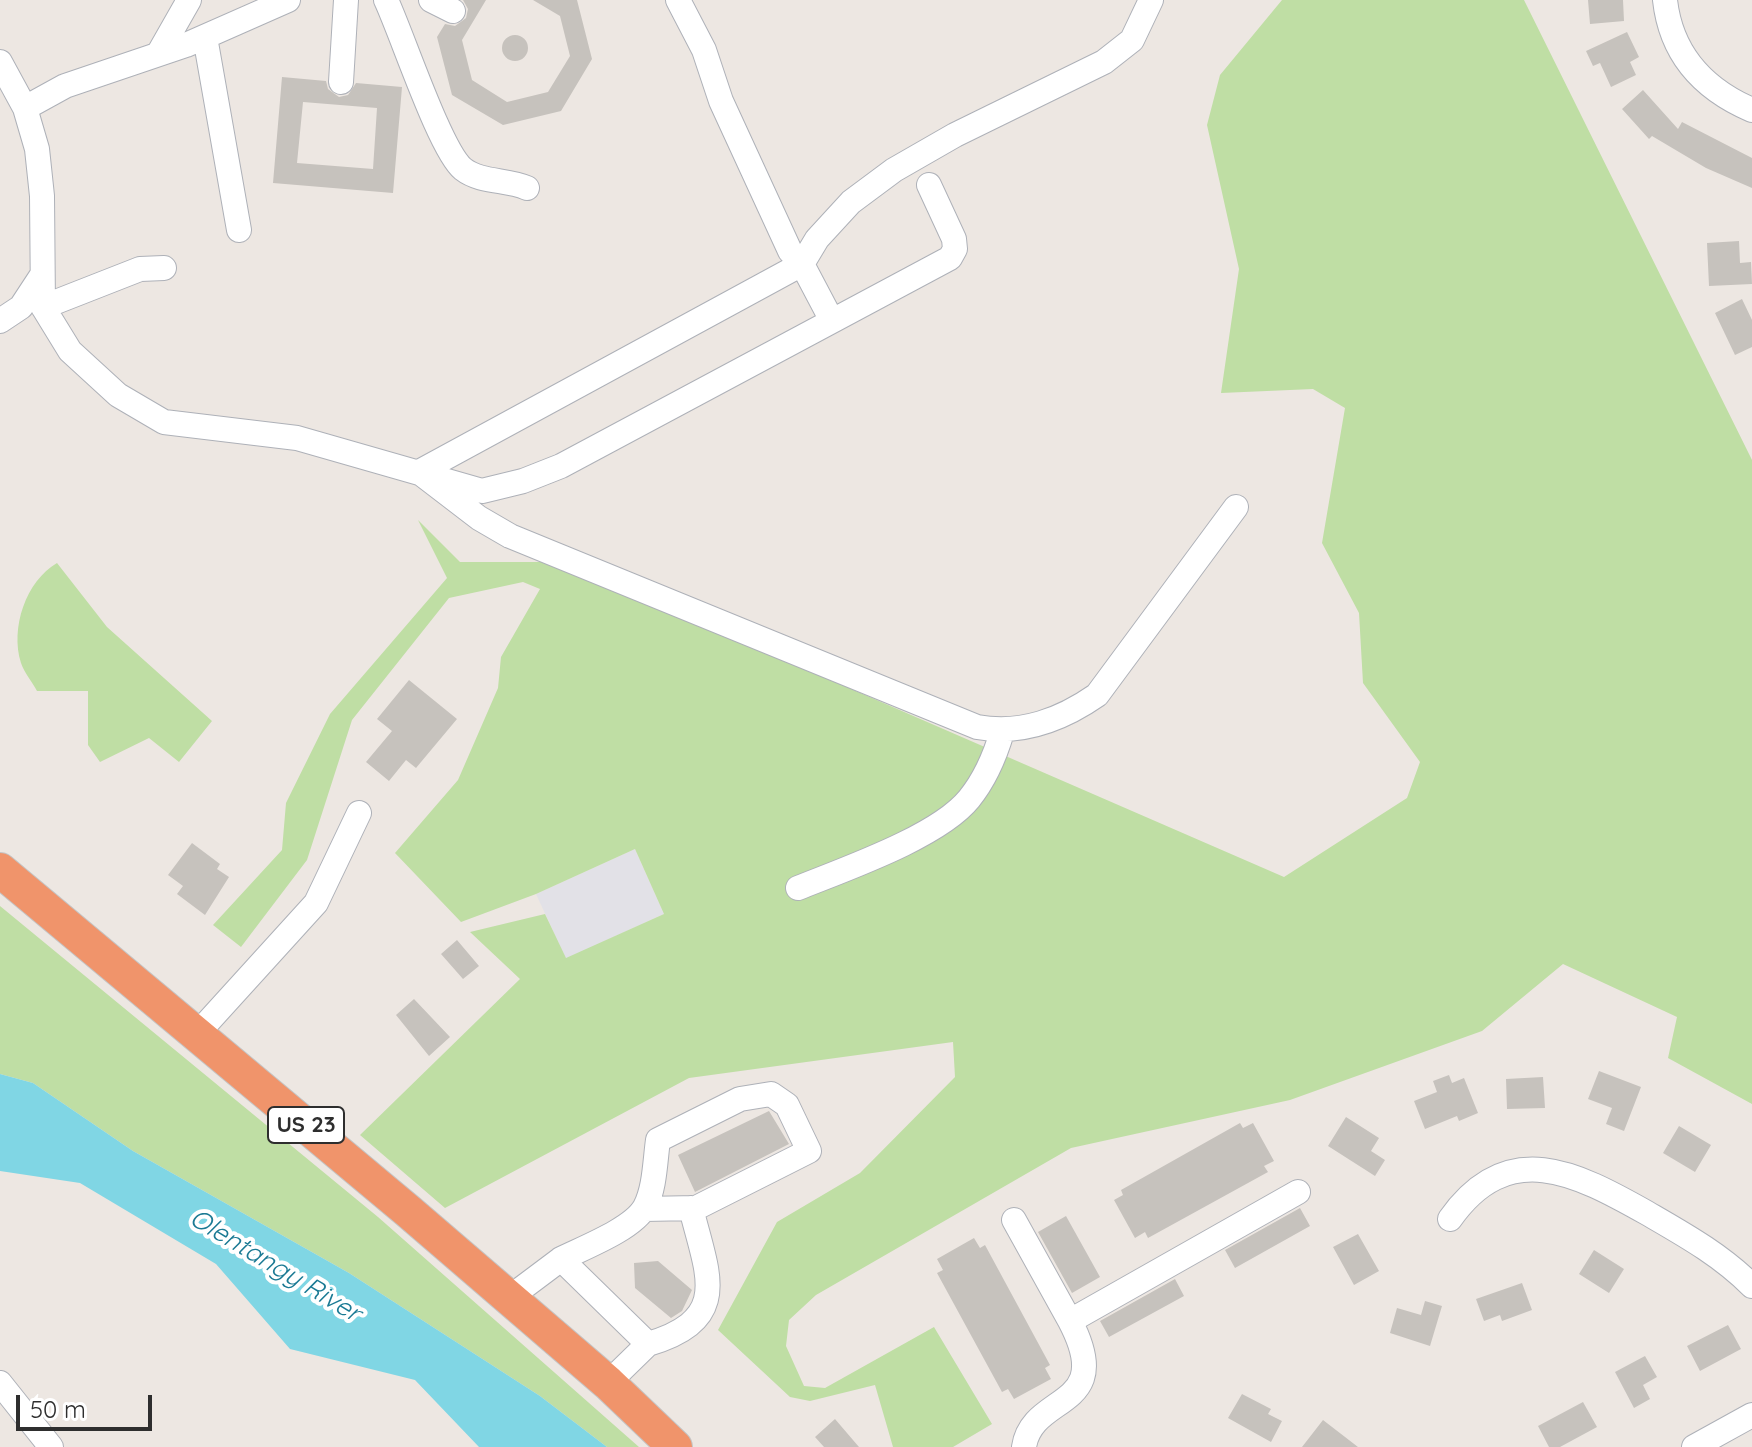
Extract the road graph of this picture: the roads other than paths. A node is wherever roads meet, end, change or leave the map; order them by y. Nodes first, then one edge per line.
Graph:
1 (189, 0) edge
2 (288, 0) edge
3 (346, 0) edge
4 (386, 0) edge
5 (678, 0) edge
6 (1151, 0) edge
7 (1665, 0) edge
8 (205, 37) junction
9 (160, 51) junction
10 (0, 62) edge
11 (341, 82) dead end
12 (13, 96) edge
13 (1752, 110) edge
14 (929, 185) dead end
15 (527, 188) dead end
16 (239, 230) dead end
17 (802, 264) junction
18 (164, 268) dead end
19 (42, 275) junction
20 (43, 307) junction
21 (831, 319) junction
22 (0, 321) edge
23 (419, 472) junction
24 (1236, 507) dead end
25 (1002, 732) junction
26 (359, 813) dead end
27 (0, 870) edge
28 (798, 888) dead end
29 (197, 1034) junction
30 (1298, 1192) dead end
31 (691, 1208) junction
32 (644, 1209) junction
33 (1450, 1219) dead end
34 (1014, 1220) dead end
35 (561, 1259) junction
36 (1752, 1286) edge
37 (509, 1298) junction
38 (1070, 1321) junction
39 (648, 1344) junction
40 (0, 1383) edge
41 (608, 1383) junction
42 (1752, 1415) edge
43 (51, 1447) edge
44 (675, 1447) edge
45 (1024, 1447) edge
46 (1695, 1447) edge

1 - 9 street
2 - 8 street
3 - 11 street
4 - 15 street
5 - 17 street
6 - 17 street
7 - 13 street
8 - 9 street
8 - 16 street
9 - 12 street
10 - 12 street
12 - 19 street
14 - 21 street
17 - 21 street
17 - 23 street
18 - 20 street
19 - 20 street
19 - 22 street
20 - 23 street
21 - 23 street
23 - 25 street
24 - 25 street
25 - 28 street
26 - 29 street
27 - 29 highway, US 23
29 - 37 highway, US 23
30 - 38 street
31 - 32 street
31 - 32 street
31 - 39 street
32 - 35 street
33 - 36 street
34 - 38 street
35 - 37 street
35 - 39 street
37 - 41 highway, US 23
38 - 45 street
39 - 41 street
40 - 43 street
41 - 44 highway, US 23
42 - 46 street

